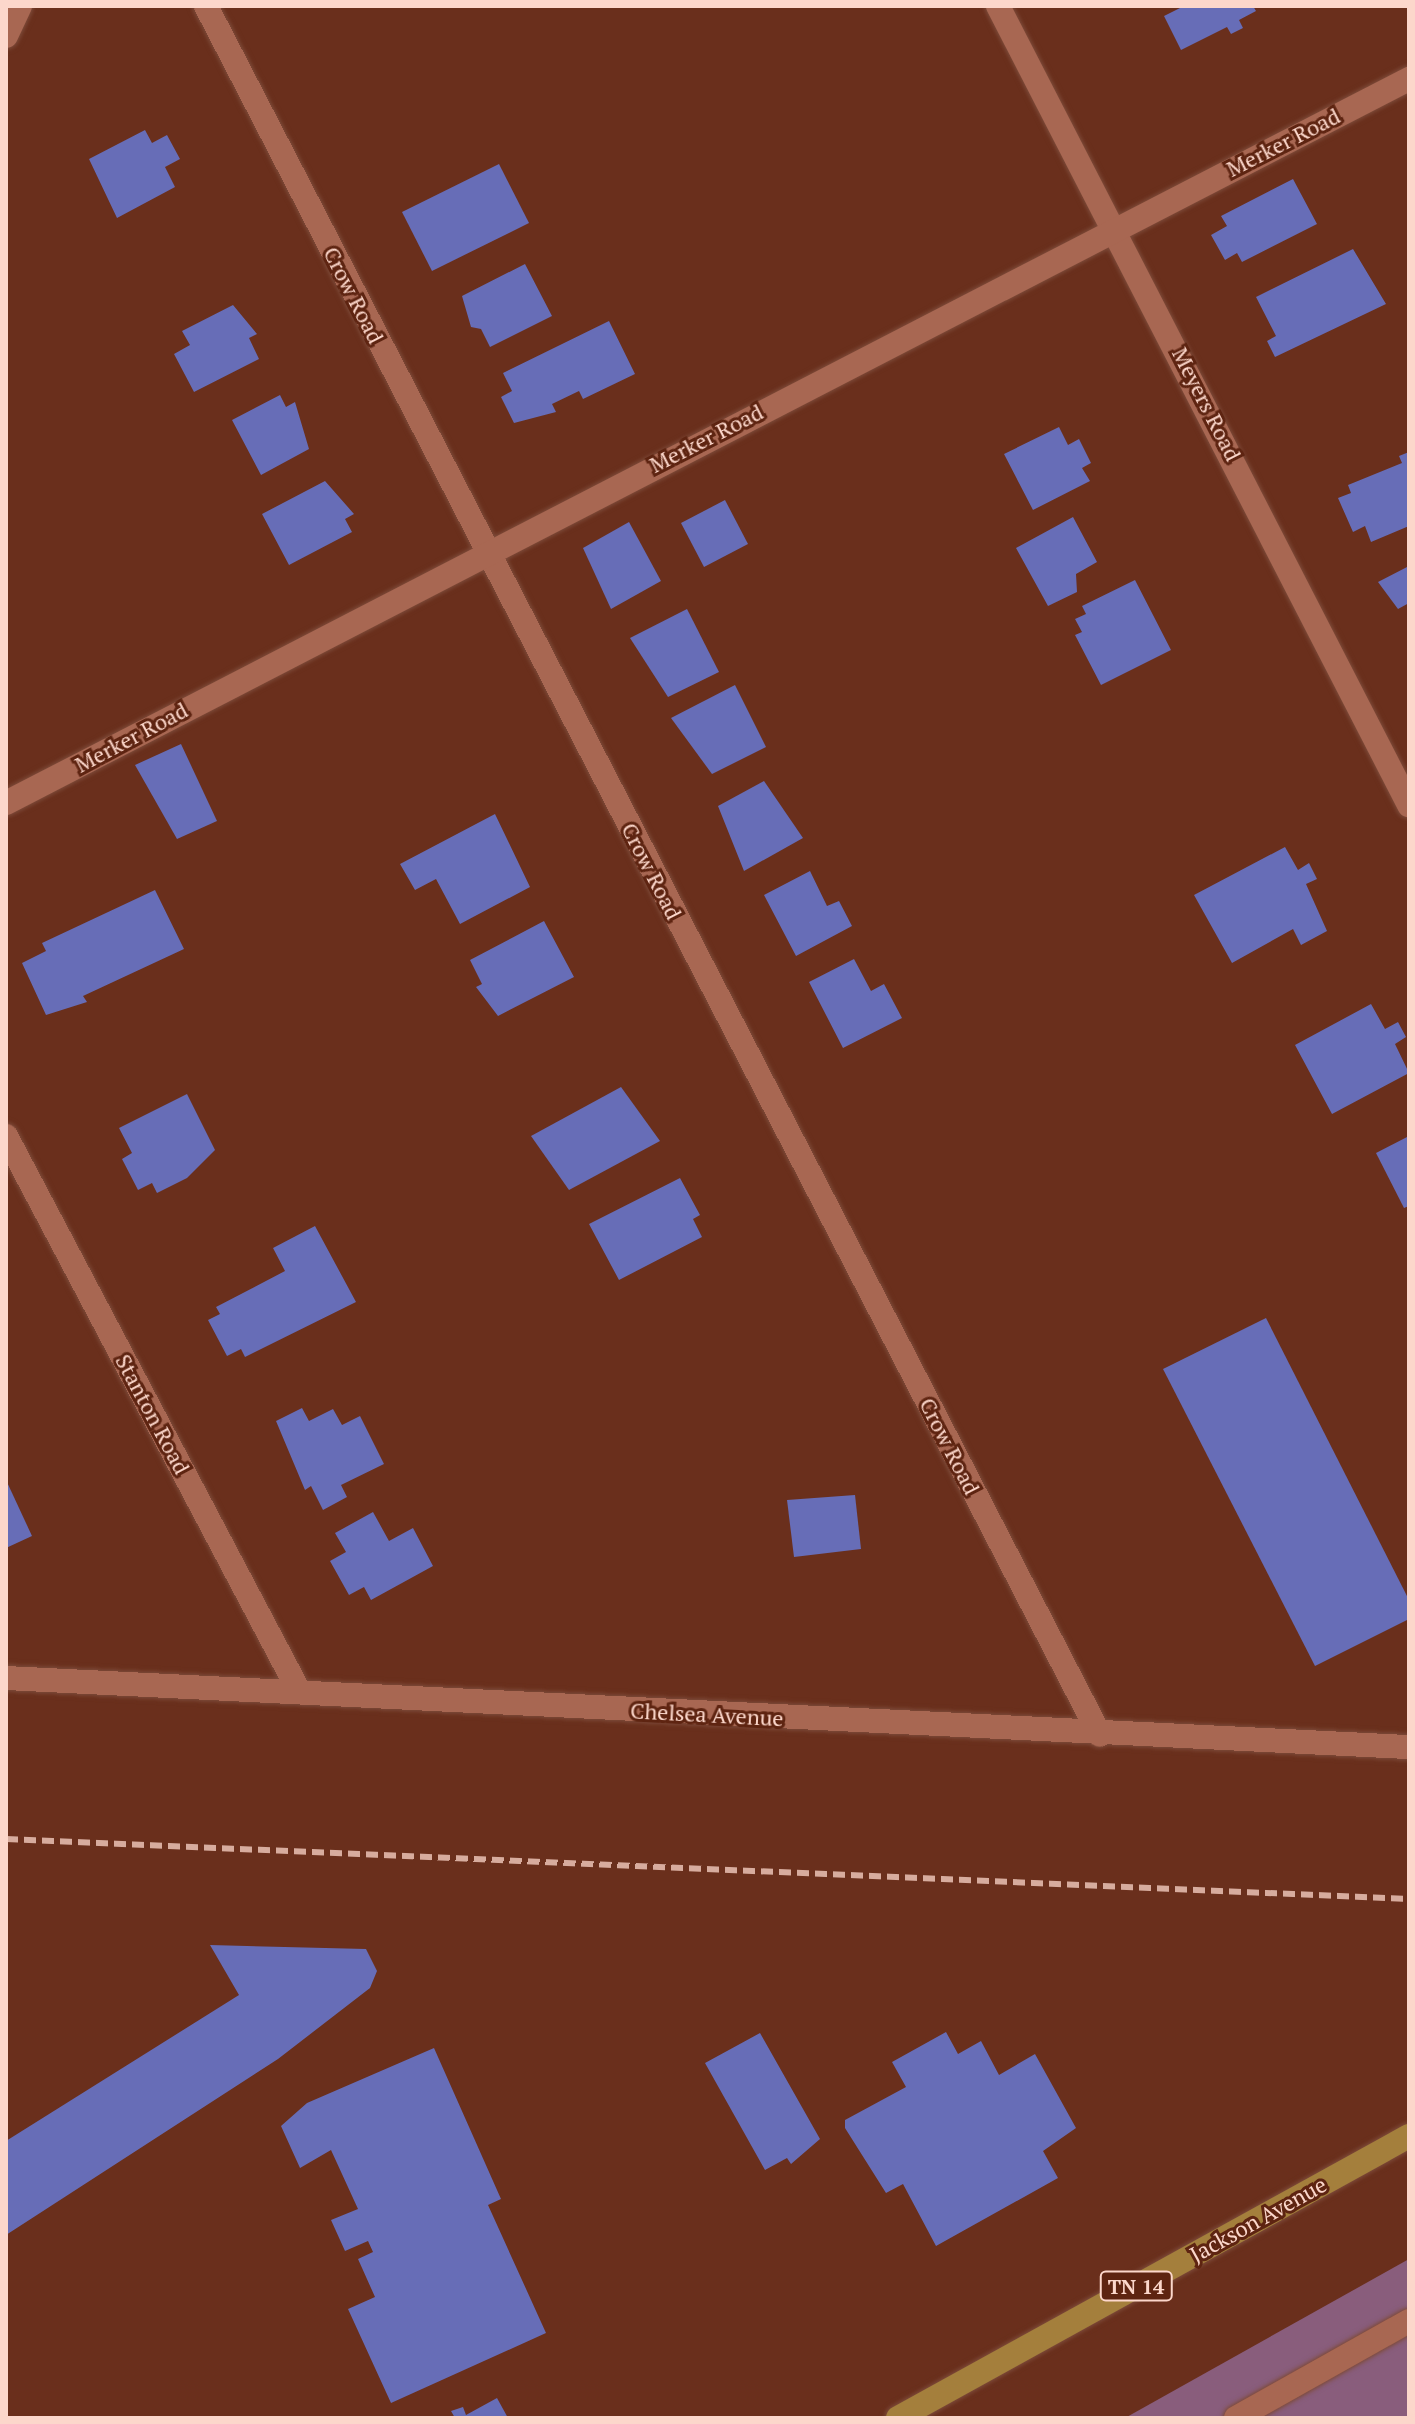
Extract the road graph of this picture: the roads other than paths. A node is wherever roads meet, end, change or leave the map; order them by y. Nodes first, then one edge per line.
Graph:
1 (20, 6) edge
2 (206, 6) edge
3 (998, 6) edge
4 (6, 36) edge
5 (1409, 79) edge
6 (1117, 226) junction
7 (486, 551) junction
8 (6, 803) edge
9 (1409, 805) edge
10 (6, 1136) edge
11 (6, 1678) edge
12 (299, 1691) junction
13 (1100, 1735) junction
14 (1409, 1747) edge
15 (1409, 2136) edge
16 (1409, 2321) edge
17 (898, 2418) edge
18 (1236, 2418) edge

1 - 4 street
2 - 7 street, Crow Road
3 - 6 street, Meyers Road
5 - 6 street, Merker Road
6 - 7 street, Merker Road
6 - 9 street, Meyers Road
7 - 8 street, Merker Road
7 - 13 street, Crow Road
10 - 12 street, Stanton Road
11 - 12 street, Chelsea Avenue
12 - 13 street, Chelsea Avenue
13 - 14 street, Chelsea Avenue
15 - 17 main road, Jackson Avenue / TN 14
16 - 18 street

